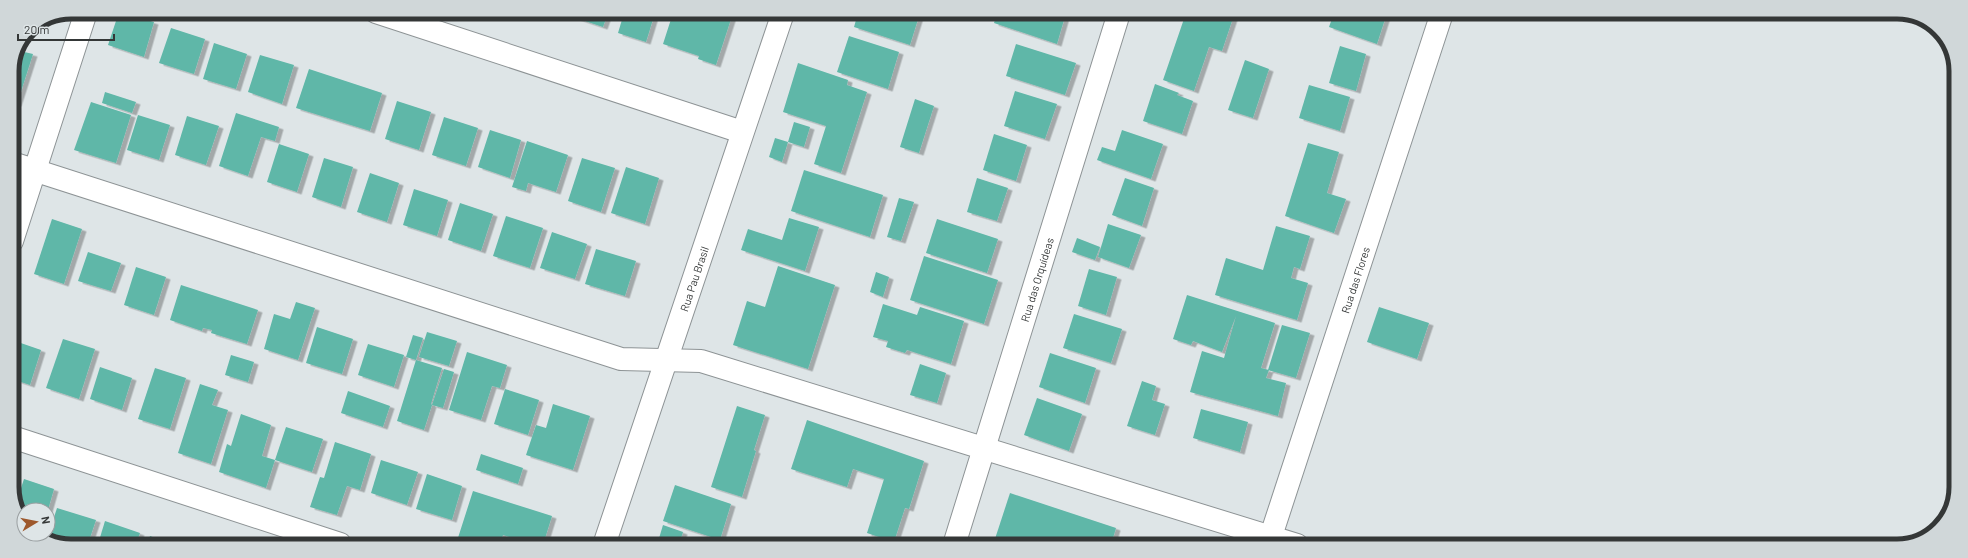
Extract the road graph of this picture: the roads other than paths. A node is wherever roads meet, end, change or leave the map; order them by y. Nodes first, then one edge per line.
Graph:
1 (84, 19) edge
2 (397, 19) edge
3 (781, 19) edge
4 (1117, 19) edge
5 (1440, 19) edge
6 (742, 132) junction
7 (19, 165) edge
8 (35, 170) junction
9 (19, 219) edge
10 (668, 360) junction
11 (19, 439) edge
12 (983, 449) junction
13 (325, 539) edge
14 (606, 539) edge
15 (956, 539) edge
16 (1263, 539) edge
17 (1270, 539) edge

1 - 8 street
2 - 6 street
3 - 6 street, Rua Pau Brasil
4 - 12 street, Rua das Orquídeas
5 - 17 street, Rua das Flores
6 - 10 street, Rua Pau Brasil
7 - 8 street
8 - 9 street
8 - 10 street
10 - 12 street
10 - 14 street, Rua Pau Brasil
11 - 13 street
12 - 15 street, Rua das Orquídeas
12 - 16 street

